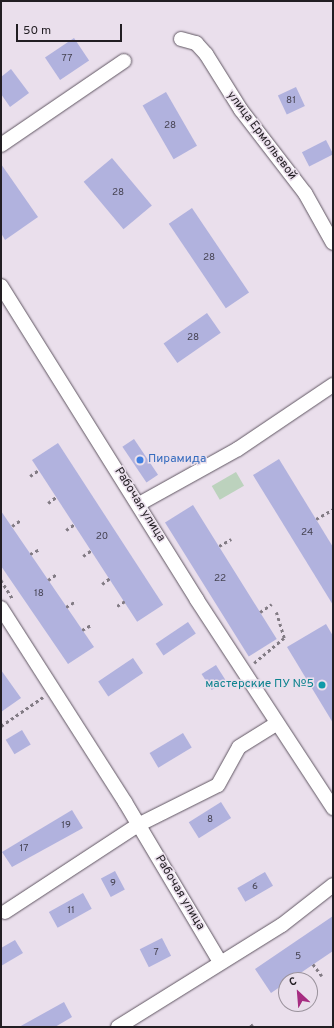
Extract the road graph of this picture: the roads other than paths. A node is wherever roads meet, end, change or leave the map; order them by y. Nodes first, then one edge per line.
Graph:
1 (181, 39) dead end
2 (124, 61) dead end
3 (1, 145) edge
4 (333, 243) edge
5 (1, 286) edge
6 (333, 385) edge
7 (139, 504) junction
8 (1, 608) edge
9 (276, 724) junction
10 (333, 808) edge
11 (138, 825) junction
12 (333, 885) edge
13 (5, 912) dead end
14 (220, 962) junction
15 (118, 1027) edge

1 - 4 street, улица Ермольевой
2 - 3 street
5 - 7 street, Рабочая улица
6 - 7 street
7 - 9 street, Рабочая улица
8 - 11 street, Рабочая улица
9 - 10 street, Рабочая улица
9 - 11 street
11 - 13 street
11 - 14 street, Рабочая улица
12 - 14 street
14 - 15 street

